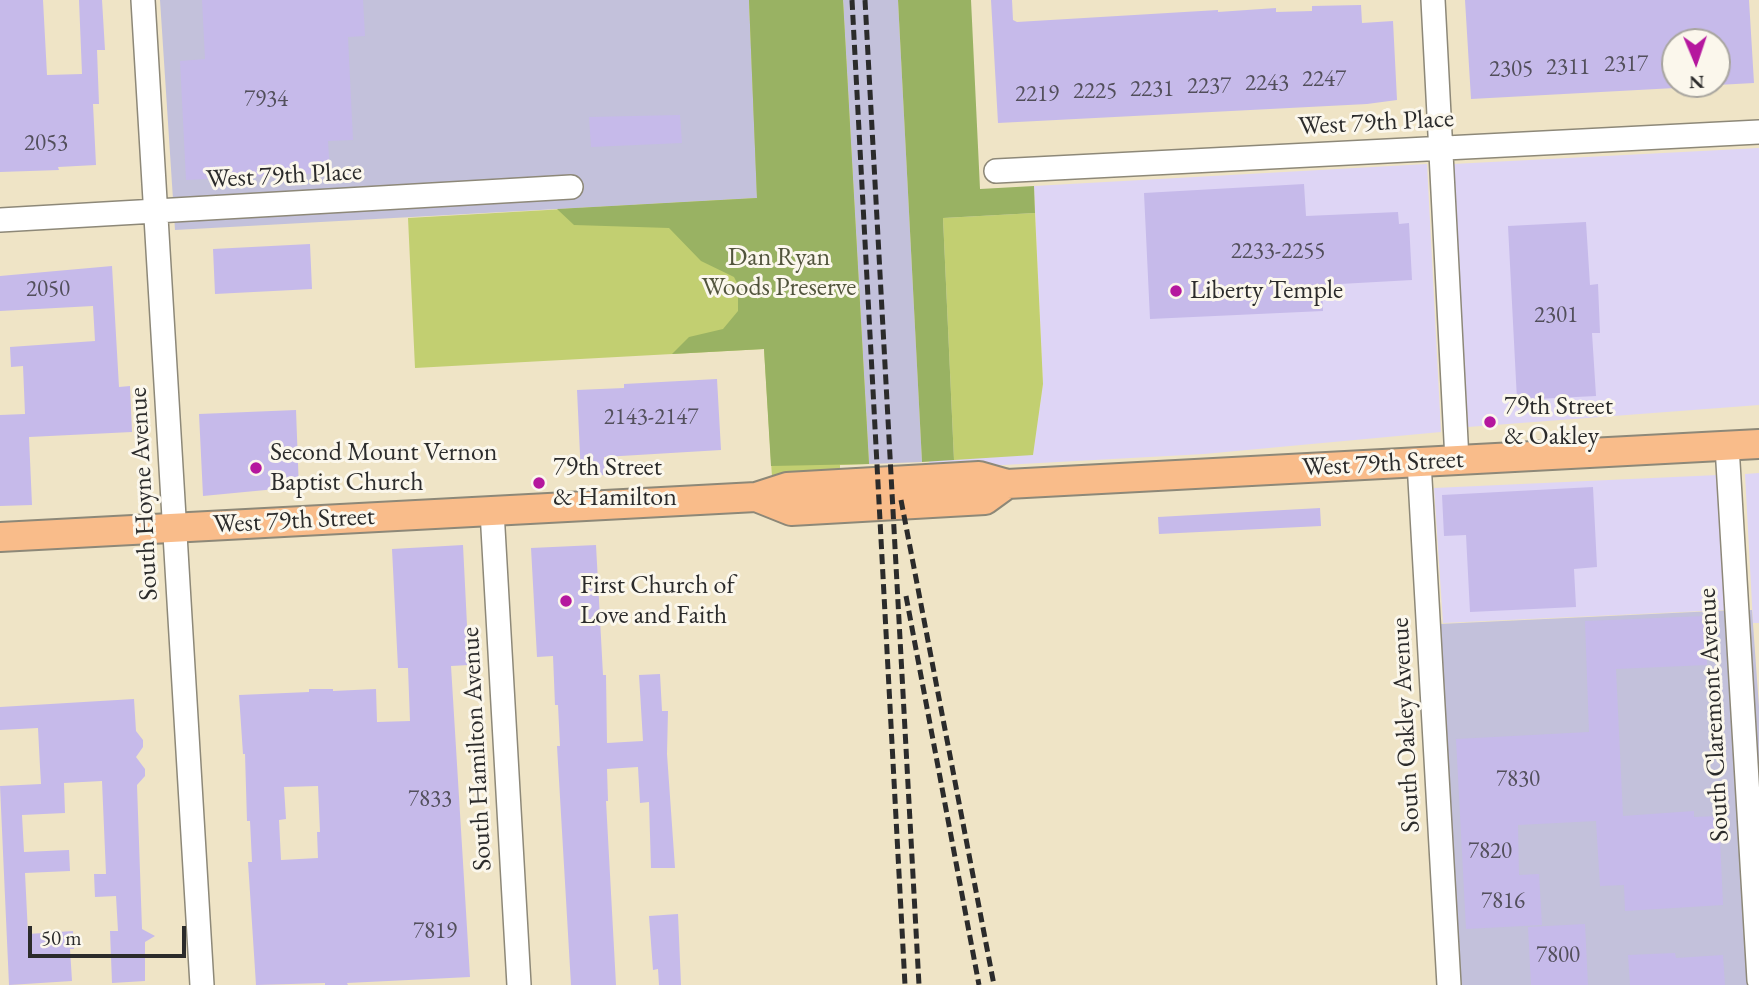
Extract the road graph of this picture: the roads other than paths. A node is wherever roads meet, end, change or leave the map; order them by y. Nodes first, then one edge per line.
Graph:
1 (143, 0) edge
2 (1433, 0) edge
3 (1759, 132) edge
4 (1441, 148) junction
5 (996, 171) dead end
6 (570, 187) dead end
7 (155, 211) junction
8 (0, 220) edge
9 (1759, 444) edge
10 (1727, 446) junction
11 (1457, 460) junction
12 (1419, 462) junction
13 (492, 510) junction
14 (173, 527) junction
15 (0, 537) edge
16 (1759, 980) edge
17 (202, 985) edge
18 (519, 985) edge
19 (1449, 985) edge

1 - 7 street, South Hoyne Avenue
2 - 4 street
3 - 4 street, West 79th Place
4 - 5 street, West 79th Place
4 - 11 street
6 - 7 street, West 79th Place
7 - 8 street, West 79th Place
7 - 14 street, South Hoyne Avenue
9 - 10 main road, West 79th Street
10 - 11 main road, West 79th Street
10 - 16 street, South Claremont Avenue
11 - 12 main road, West 79th Street
12 - 13 main road, West 79th Street
12 - 19 street, South Oakley Avenue
13 - 14 main road, West 79th Street
13 - 18 street, South Hamilton Avenue
14 - 15 main road, West 79th Street
14 - 17 street, South Hoyne Avenue

